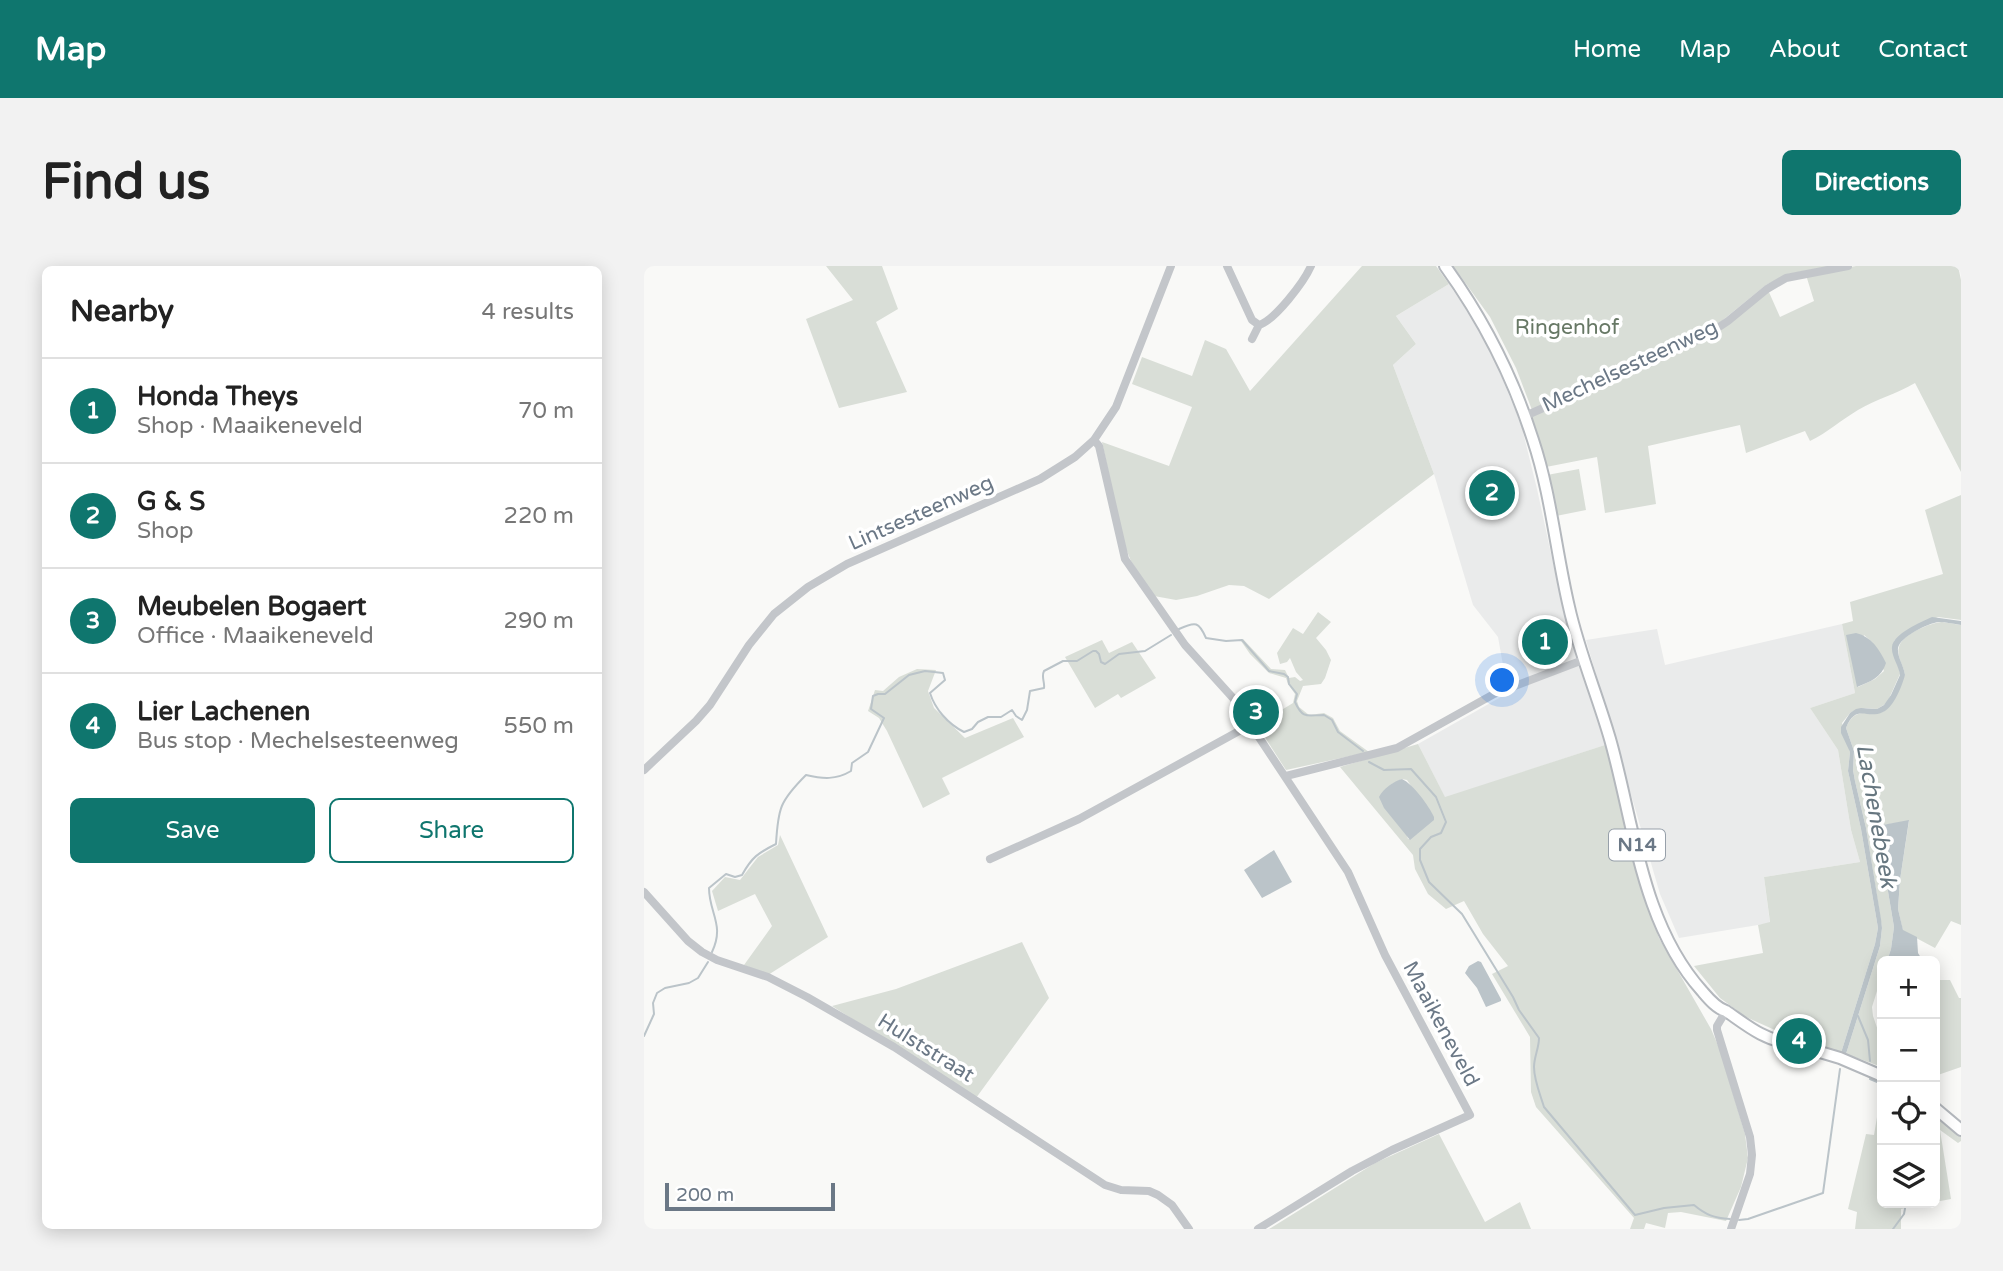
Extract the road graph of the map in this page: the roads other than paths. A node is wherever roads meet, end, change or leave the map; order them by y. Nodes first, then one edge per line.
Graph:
1 (1171, 266) edge
2 (1227, 266) edge
3 (1311, 266) edge
4 (1445, 266) edge
5 (1847, 266) edge
6 (1259, 325) junction
7 (1252, 339) dead end
8 (1525, 416) junction
9 (1094, 440) junction
10 (1584, 660) junction
11 (1250, 725) junction
12 (644, 770) edge
13 (1286, 776) junction
14 (990, 859) dead end
15 (644, 892) edge
16 (1729, 1013) junction
17 (1877, 1074) edge
18 (1940, 1112) edge
19 (1961, 1130) edge
20 (1189, 1229) edge
21 (1258, 1229) edge
22 (1731, 1229) edge

1 - 9 street, Lintsesteenweg
2 - 6 street
3 - 6 street
4 - 8 main road, Mechelsesteenweg / N14
5 - 8 street, Mechelsesteenweg
6 - 7 street
8 - 10 main road, Mechelsesteenweg / N14
9 - 11 street, Maaikeneveld
9 - 12 street, Lintsesteenweg
10 - 13 street
10 - 16 main road, Mechelsesteenweg / N14
11 - 13 street, Maaikeneveld
11 - 14 street
13 - 21 street, Maaikeneveld
15 - 20 street, Hulststraat
16 - 17 main road, Mechelsesteenweg / N14
16 - 22 street
18 - 19 main road

